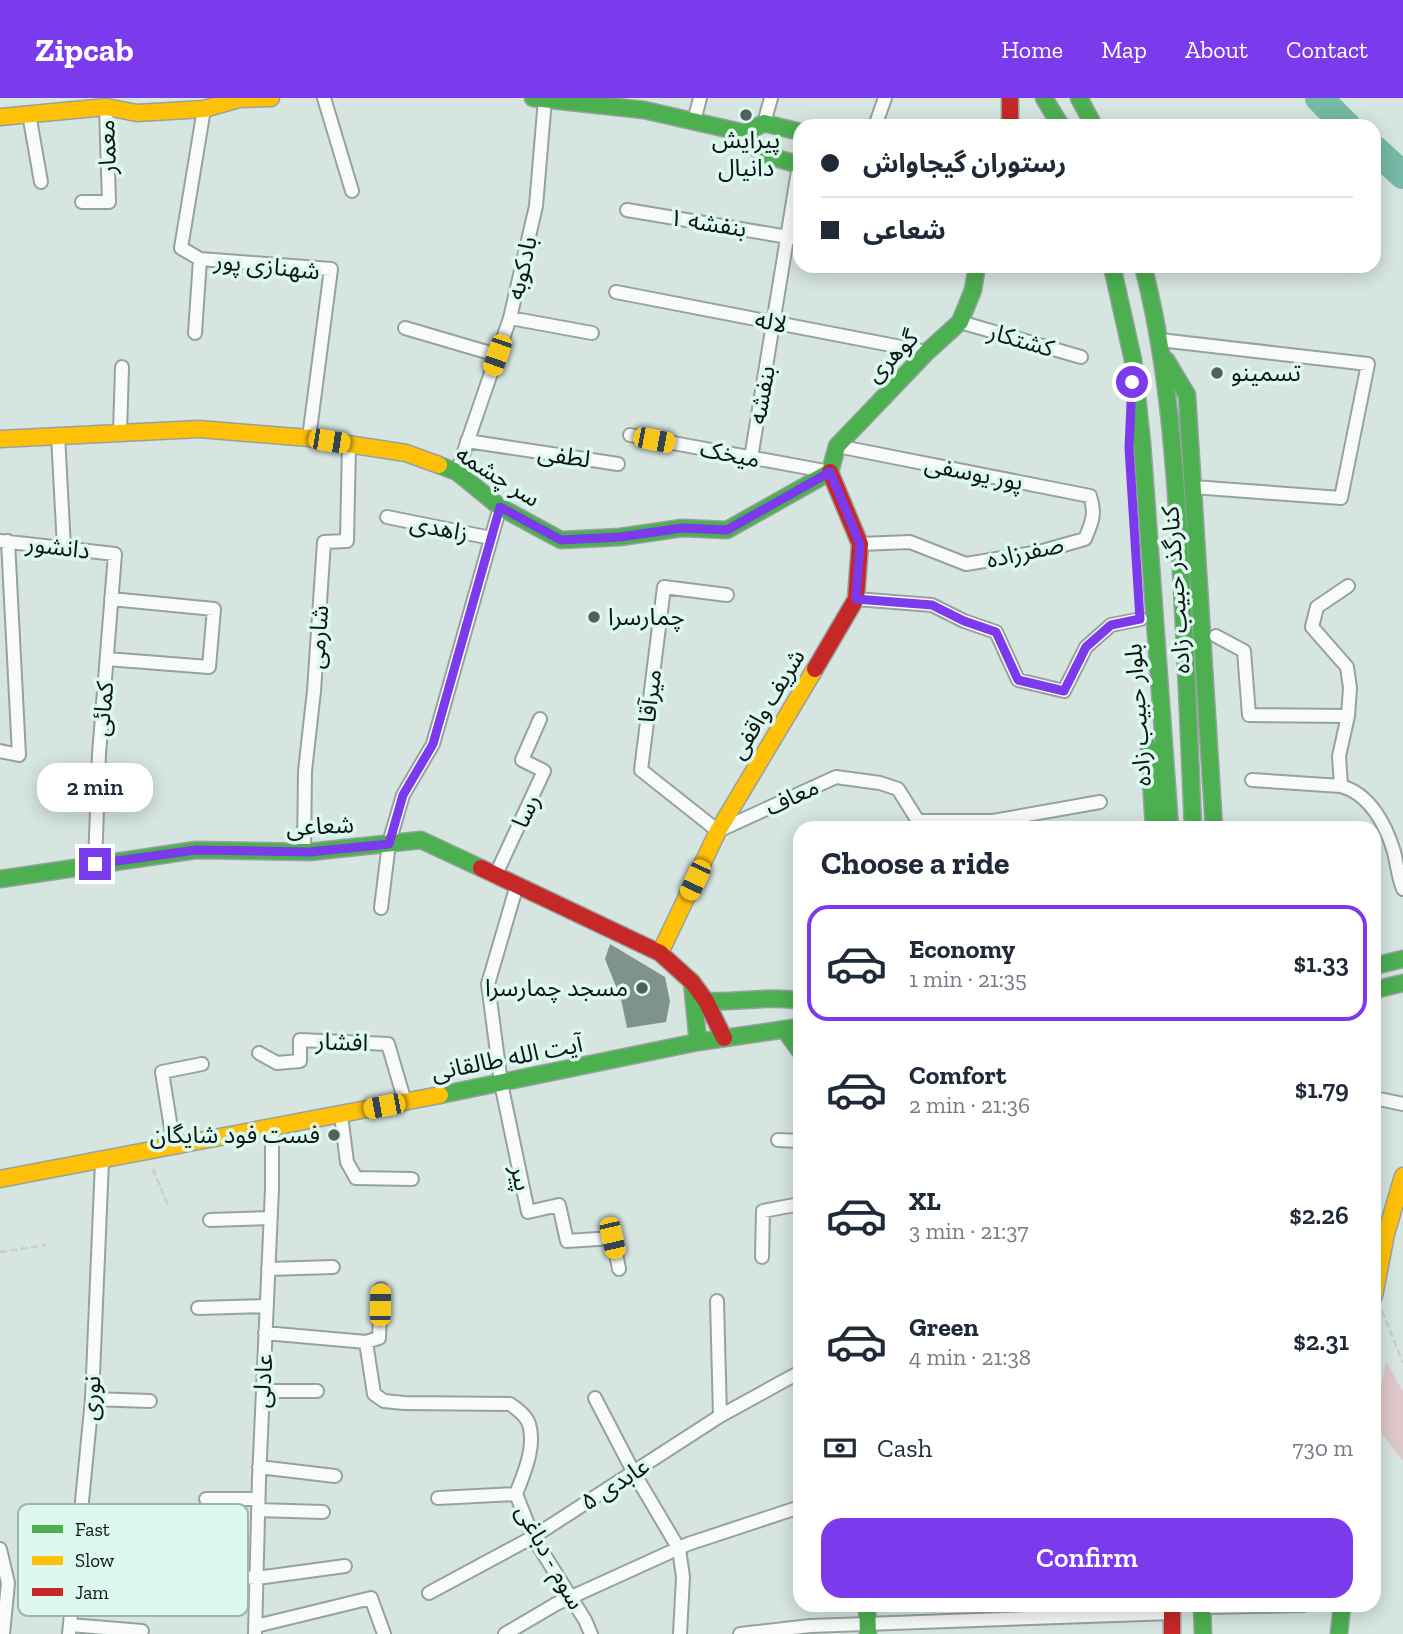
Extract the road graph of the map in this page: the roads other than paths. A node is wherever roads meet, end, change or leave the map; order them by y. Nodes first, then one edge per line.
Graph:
1 (127, 98) edge
2 (271, 98) edge
3 (324, 98) edge
4 (533, 98) edge
5 (699, 98) edge
6 (771, 98) edge
7 (885, 98) edge
8 (1010, 98) edge
9 (1044, 98) edge
10 (1079, 98) edge
11 (237, 99) edge
12 (545, 99) edge
13 (176, 104) edge
14 (639, 104) edge
15 (106, 107) junction
16 (204, 109) junction
17 (29, 114) junction
18 (0, 117) edge
19 (878, 119) edge
20 (1010, 119) edge
21 (1056, 119) edge
22 (1090, 119) edge
23 (694, 121) junction
24 (764, 123) junction
25 (793, 130) edge
26 (745, 133) junction
27 (793, 163) edge
28 (41, 182) dead end
29 (352, 191) dead end
30 (82, 202) dead end
31 (627, 210) dead end
32 (793, 238) edge
33 (793, 242) edge
34 (200, 259) junction
35 (976, 273) edge
36 (1114, 273) edge
37 (1145, 273) edge
38 (616, 292) dead end
39 (510, 318) junction
40 (774, 322) junction
41 (960, 322) junction
42 (405, 328) dead end
43 (195, 333) dead end
44 (592, 333) dead end
45 (1161, 348) junction
46 (927, 352) junction
47 (497, 355) junction
48 (1081, 357) dead end
49 (1133, 360) junction
50 (122, 367) dead end
51 (120, 433) junction
52 (58, 435) junction
53 (630, 435) dead end
54 (309, 438) junction
55 (0, 439) edge
56 (467, 441) junction
57 (349, 444) junction
58 (837, 446) junction
59 (751, 458) junction
60 (618, 464) dead end
61 (457, 472) junction
62 (830, 472) junction
63 (1193, 487) junction
64 (500, 507) junction
65 (387, 517) dead end
66 (1095, 517) joint
67 (491, 538) junction
68 (4, 541) edge
69 (860, 544) junction
70 (64, 548) junction
71 (115, 554) joint
72 (1348, 586) dead end
73 (727, 595) dead end
74 (111, 599) junction
75 (856, 599) junction
76 (1140, 619) junction
77 (1216, 636) dead end
78 (107, 659) junction
79 (1348, 716) junction
80 (540, 719) dead end
81 (0, 751) edge
82 (1252, 780) dead end
83 (1342, 786) junction
84 (1100, 802) dead end
85 (1154, 821) edge
86 (1169, 821) edge
87 (1193, 821) edge
88 (1214, 821) edge
89 (718, 831) junction
90 (389, 844) junction
91 (304, 851) junction
92 (95, 864) junction
93 (496, 874) junction
94 (0, 879) edge
95 (517, 885) junction
96 (1403, 889) edge
97 (381, 908) dead end
98 (660, 953) junction
99 (1403, 960) edge
100 (1381, 965) edge
101 (692, 982) junction
102 (1403, 983) edge
103 (1381, 988) edge
104 (793, 1000) edge
105 (706, 1001) junction
106 (792, 1028) edge
107 (724, 1038) junction
108 (698, 1042) junction
109 (259, 1053) dead end
110 (202, 1064) dead end
111 (501, 1083) junction
112 (1381, 1099) edge
113 (405, 1102) junction
114 (1403, 1104) edge
115 (341, 1115) junction
116 (272, 1128) junction
117 (778, 1140) dead end
118 (793, 1141) edge
119 (174, 1147) junction
120 (102, 1161) junction
121 (1403, 1176) edge
122 (412, 1179) dead end
123 (0, 1181) edge
124 (793, 1205) edge
125 (271, 1219) junction
126 (210, 1220) dead end
127 (1381, 1246) edge
128 (762, 1257) dead end
129 (332, 1267) dead end
130 (268, 1269) junction
131 (619, 1269) dead end
132 (381, 1289) dead end
133 (718, 1301) dead end
134 (267, 1306) junction
135 (198, 1308) dead end
136 (265, 1333) junction
137 (366, 1342) junction
138 (793, 1376) edge
139 (262, 1391) junction
140 (317, 1391) dead end
141 (595, 1398) dead end
142 (92, 1399) junction
143 (150, 1401) dead end
144 (720, 1416) junction
145 (259, 1467) junction
146 (634, 1473) junction
147 (335, 1475) dead end
148 (516, 1494) junction
149 (438, 1498) dead end
150 (206, 1499) dead end
151 (82, 1504) edge
152 (258, 1505) junction
153 (793, 1509) edge
154 (323, 1512) dead end
155 (533, 1537) junction
156 (0, 1549) edge
157 (679, 1549) junction
158 (345, 1566) dead end
159 (248, 1577) edge
160 (257, 1578) junction
161 (429, 1593) dead end
162 (571, 1597) junction
163 (1126, 1612) edge
164 (1172, 1612) edge
165 (1202, 1612) edge
166 (1341, 1612) edge
167 (69, 1629) edge
168 (867, 1629) edge
169 (255, 1630) edge
170 (2, 1631) edge
171 (142, 1632) dead end
172 (384, 1634) edge
173 (505, 1634) edge
174 (591, 1634) edge
175 (680, 1634) edge
176 (740, 1634) edge
177 (1172, 1634) edge
178 (1203, 1634) edge
179 (1339, 1634) edge

1 - 15 street
2 - 11 street
3 - 29 street
4 - 12 street
5 - 23 street
6 - 24 street
7 - 19 street
8 - 20 street
9 - 21 street
10 - 22 street
11 - 16 street
12 - 14 street
12 - 39 street, بادکوبه
13 - 15 street
13 - 16 street
14 - 23 street
15 - 17 street
15 - 30 street, معمار
16 - 34 street, شهنازی پور
17 - 18 street
17 - 28 street
23 - 26 street
24 - 25 street
24 - 26 street
26 - 27 street
31 - 32 street, بنفشه ۱
33 - 40 street, بنفشه
34 - 43 street
34 - 54 street, شهنازی پور
35 - 41 street, گوهری
36 - 49 street, بلوار حبیب زاده
37 - 45 street, بلوار حبیب زاده
38 - 40 street, لاله
39 - 44 street
39 - 47 street, بادکوبه
40 - 46 street, لاله
40 - 59 street, بنفشه
41 - 46 street, گوهری
41 - 48 street, کشتکار
42 - 47 street
45 - 63 street, کنارگذر حبیب زاده
45 - 63 street
45 - 87 street, بلوار حبیب زاده
46 - 58 street, گوهری
47 - 56 street, بادکوبه
49 - 76 street, کنارگذر حبیب زاده
49 - 86 street, بلوار حبیب زاده
50 - 51 street
51 - 52 street, سر چشمه
51 - 54 street, سر چشمه
52 - 55 street, سر چشمه
52 - 70 street
53 - 59 street, میخک
54 - 57 street, سر چشمه
56 - 60 street, لطفی
56 - 61 street, بادکوبه
57 - 61 street, سر چشمه
57 - 91 street, شارمی
58 - 62 street, گوهری
58 - 66 street, پور یوسفی
59 - 62 street, میخک
61 - 64 street, سر چشمه
62 - 64 street, سر چشمه
62 - 69 street, شریف واقفی
63 - 88 street, کنارگذر حبیب زاده
64 - 67 street
65 - 67 street, زاهدی
66 - 69 street, صفرزاده
67 - 90 street
68 - 70 street, دانشور
68 - 81 street
69 - 75 street, شریف واقفی
70 - 71 street, دانشور
71 - 74 street, کمائی
72 - 79 street
73 - 89 street, میرآقا
74 - 78 street, کمائی
74 - 78 street
75 - 76 street
75 - 89 street, شریف واقفی
76 - 85 street, کنارگذر حبیب زاده
77 - 79 street
78 - 92 street, کمائی
79 - 83 street
80 - 93 street, رسا
82 - 83 street
83 - 96 street
84 - 89 street, معاف
89 - 98 street, شریف واقفی
90 - 91 street, شعاعی
90 - 93 street, شعاعی
90 - 97 street
91 - 92 street, شعاعی
92 - 94 street, شعاعی
93 - 95 street, شعاعی
95 - 98 street, شعاعی
95 - 111 street
98 - 101 street, شعاعی
99 - 100 street
101 - 105 street, شعاعی
101 - 108 street
102 - 103 street
104 - 105 street
105 - 107 street, شعاعی
106 - 107 street, آیت الله طالقانی
107 - 108 street, آیت الله طالقانی
108 - 111 street, آیت الله طالقانی
109 - 113 street, افشار
110 - 119 street
111 - 113 street, آیت الله طالقانی
111 - 131 street, پیر
112 - 114 street
113 - 115 street, آیت الله طالقانی
115 - 116 street, آیت الله طالقانی
115 - 122 street
116 - 119 street, آیت الله طالقانی
116 - 125 street, عادلی
117 - 118 street
119 - 120 street, آیت الله طالقانی
120 - 123 street, آیت الله طالقانی
120 - 142 street, نوری
121 - 127 street
124 - 128 street
125 - 126 street
125 - 130 street, عادلی
129 - 130 street
130 - 134 street, عادلی
132 - 137 street
133 - 144 street
134 - 135 street
134 - 136 street, عادلی
136 - 137 street
136 - 139 street, عادلی
137 - 148 street, سوم - دباغی
138 - 144 street, عابدی ۵
139 - 140 street
139 - 145 street, عادلی
141 - 146 street
142 - 143 street
142 - 151 street, نوری
144 - 146 street, عابدی ۵
145 - 147 street
145 - 152 street, عادلی
146 - 155 street, عابدی ۵
146 - 157 street
148 - 149 street
148 - 155 street, سوم - دباغی
150 - 152 street
152 - 154 street
152 - 160 street, عادلی
153 - 157 street
155 - 161 street, عابدی ۵
155 - 162 street, سوم - دباغی
156 - 170 street
157 - 162 street
157 - 175 street
158 - 160 street
159 - 160 street
160 - 169 street, عادلی
162 - 173 street
162 - 174 street, سوم - دباغی
163 - 168 street
164 - 177 street
165 - 178 street
166 - 179 street
167 - 171 street
168 - 176 street
169 - 172 street

